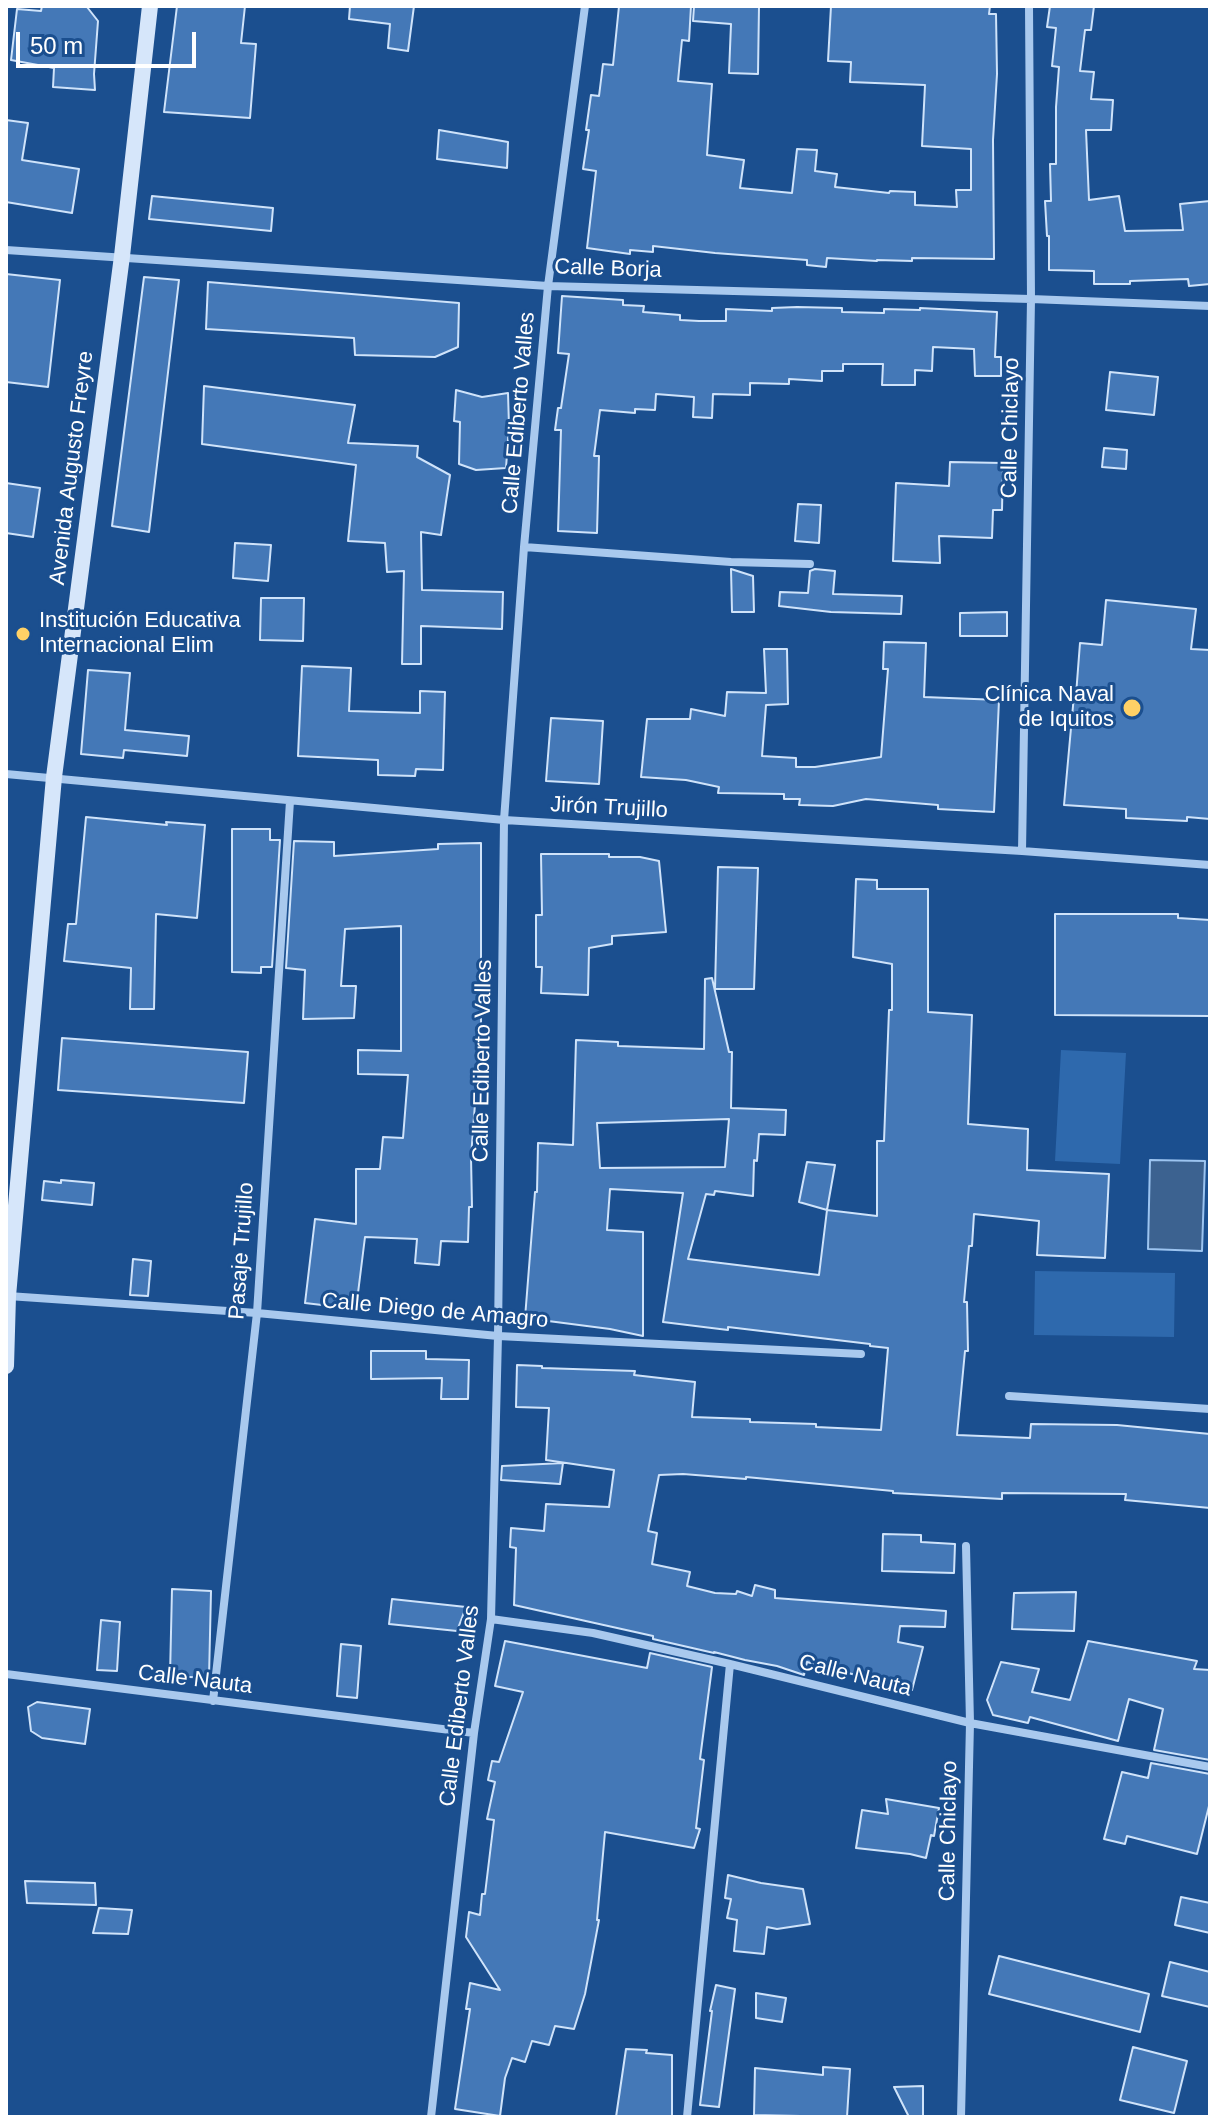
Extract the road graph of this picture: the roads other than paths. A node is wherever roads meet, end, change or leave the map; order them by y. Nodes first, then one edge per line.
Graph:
1 (148, 6) edge
2 (585, 6) edge
3 (1029, 6) edge
4 (6, 250) edge
5 (122, 256) junction
6 (548, 286) junction
7 (1031, 299) junction
8 (1210, 306) edge
9 (524, 547) junction
10 (810, 564) dead end
11 (6, 774) edge
12 (54, 777) junction
13 (290, 801) junction
14 (504, 820) junction
15 (1022, 851) junction
16 (1210, 865) edge
17 (7, 1296) edge
18 (257, 1313) junction
19 (498, 1336) junction
20 (861, 1354) dead end
21 (6, 1366) edge
22 (1009, 1396) dead end
23 (1210, 1409) edge
24 (966, 1546) dead end
25 (491, 1619) junction
26 (730, 1664) junction
27 (6, 1674) edge
28 (213, 1701) junction
29 (970, 1723) junction
30 (474, 1733) junction
31 (1210, 1767) edge
32 (431, 2117) edge
33 (687, 2117) edge
34 (961, 2117) edge

1 - 5 main road, Avenida Augusto Freyre
2 - 6 street, Calle Ediberto Valles
3 - 7 street, Calle Chiclayo
4 - 5 street, Calle Borja
5 - 6 street, Calle Borja
5 - 12 main road, Avenida Augusto Freyre
6 - 7 street, Calle Borja
6 - 9 street, Calle Ediberto Valles
7 - 8 street, Calle Borja
7 - 15 street, Calle Chiclayo
9 - 10 street
9 - 14 street, Calle Ediberto Valles
11 - 12 street, Jirón Trujillo
12 - 13 street, Jirón Trujillo
12 - 17 main road, Avenida Augusto Freyre
13 - 14 street, Jirón Trujillo
13 - 18 street, Pasaje Trujillo
14 - 15 street, Jirón Trujillo
14 - 19 street, Calle Ediberto Valles
15 - 16 street, Jirón Trujillo
17 - 18 street, Calle Diego de Amagro
17 - 21 main road, Avenida Augusto Freyre
18 - 19 street, Calle Diego de Amagro
18 - 28 street, Pasaje Trujillo
19 - 20 street, Calle Diego de Amagro
19 - 25 street, Calle Ediberto Valles
22 - 23 street
24 - 29 street, Calle Chiclayo
25 - 26 street, Calle Nauta
25 - 30 street, Calle Ediberto Valles
26 - 29 street, Calle Nauta
26 - 33 street
27 - 28 street, Calle Nauta
28 - 30 street, Calle Nauta
29 - 31 street, Calle Nauta
29 - 34 street, Calle Chiclayo
30 - 32 street, Calle Ediberto Valles

